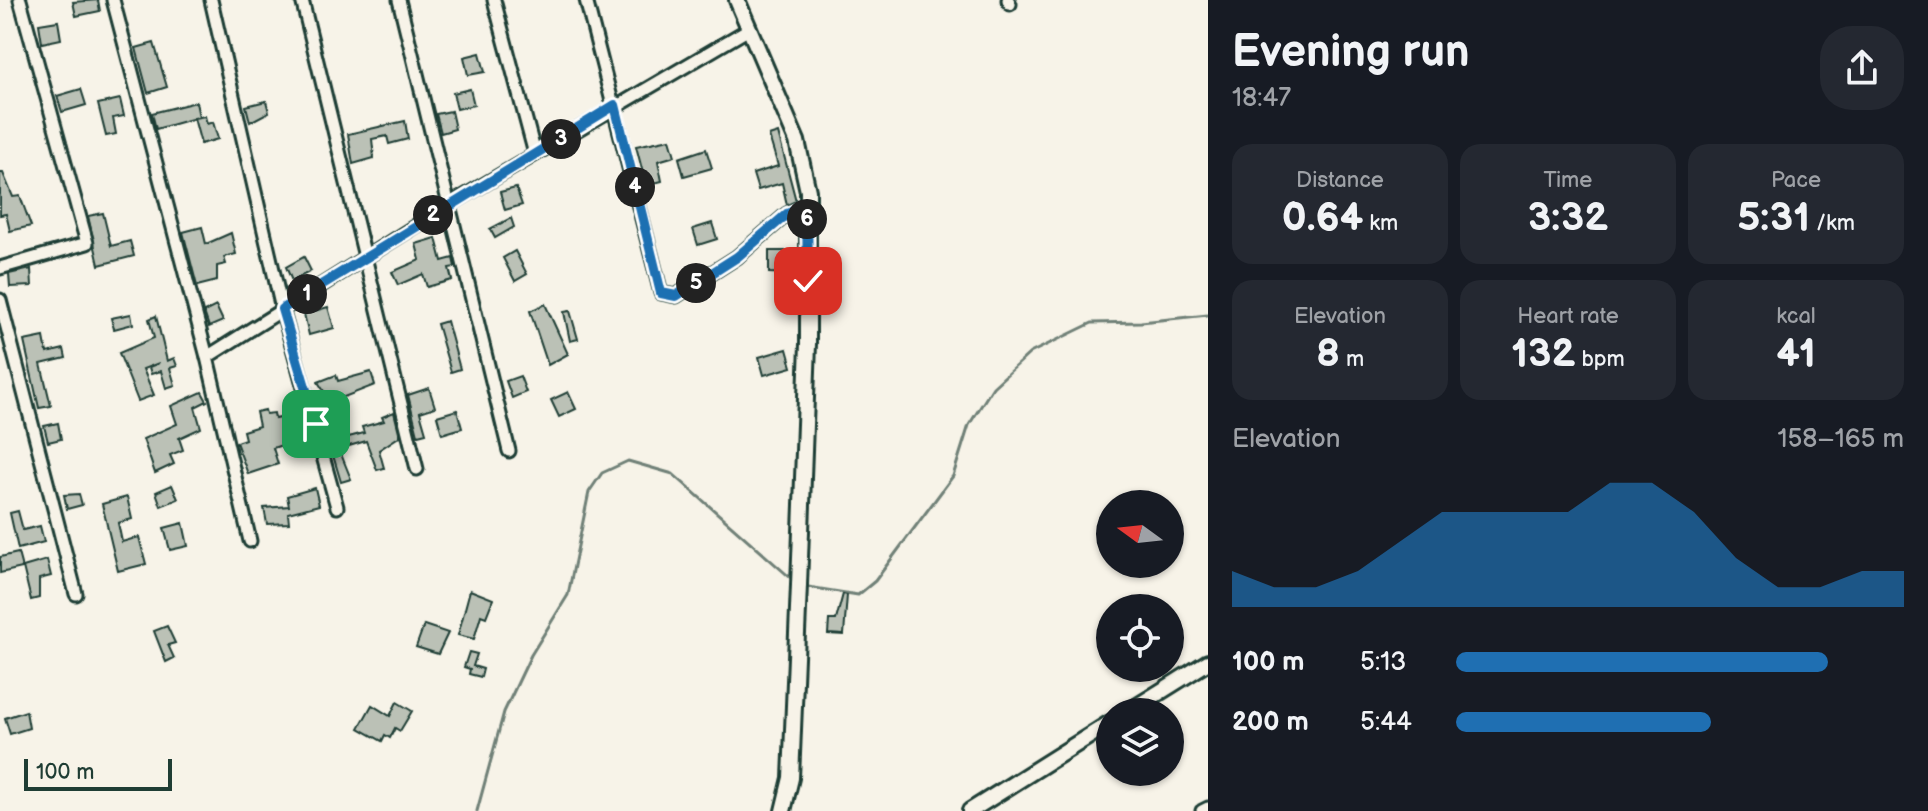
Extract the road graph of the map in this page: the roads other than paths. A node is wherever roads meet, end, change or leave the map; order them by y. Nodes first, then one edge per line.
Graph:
1 (20, 0) edge
2 (113, 0) edge
3 (211, 0) edge
4 (302, 0) edge
5 (399, 0) edge
6 (494, 0) edge
7 (586, 0) edge
8 (737, 0) edge
9 (749, 29) junction
10 (615, 105) junction
11 (535, 154) junction
12 (449, 205) junction
13 (807, 206) junction
14 (366, 258) junction
15 (0, 268) edge
16 (0, 300) edge
17 (282, 309) junction
18 (207, 357) junction
19 (509, 451) dead end
20 (417, 469) dead end
21 (337, 507) dead end
22 (250, 541) dead end
23 (76, 594) dead end
24 (1208, 662) edge
25 (1150, 698) edge
26 (1096, 732) edge
27 (1208, 808) edge
28 (783, 811) edge
29 (970, 811) edge
30 (1202, 811) edge

1 - 15 street
2 - 18 street
3 - 17 street
4 - 14 street
5 - 12 street
6 - 11 street
7 - 10 street
8 - 9 main road
9 - 10 street
9 - 13 main road
10 - 11 street
10 - 13 street
11 - 12 street
12 - 14 street
12 - 19 street
13 - 28 main road
14 - 17 street
14 - 20 street
16 - 23 street
17 - 18 street
17 - 21 street
18 - 22 street
24 - 25 main road
26 - 29 main road
27 - 30 street

